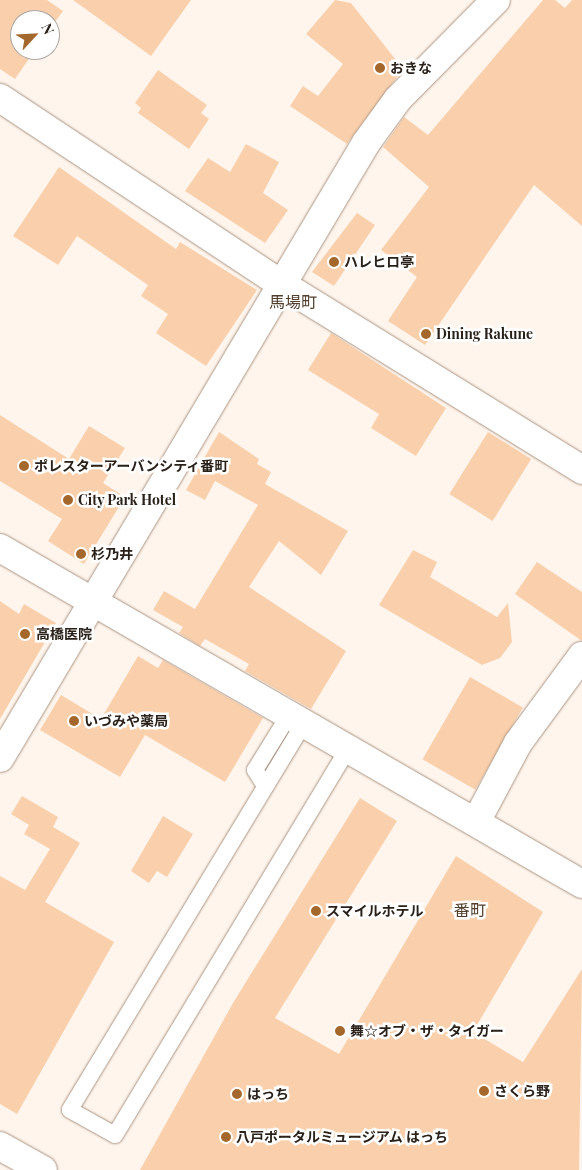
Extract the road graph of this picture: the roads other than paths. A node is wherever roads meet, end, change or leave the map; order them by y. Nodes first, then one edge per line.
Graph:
1 (496, 0) edge
2 (0, 98) edge
3 (283, 285) junction
4 (582, 470) edge
5 (0, 548) edge
6 (93, 602) junction
7 (582, 656) edge
8 (297, 719) junction
9 (348, 749) junction
10 (0, 758) edge
11 (476, 822) junction
12 (582, 884) edge
13 (0, 1146) edge
14 (43, 1170) edge

1 - 3 main road
2 - 3 main road
3 - 4 main road
3 - 6 main road
5 - 6 main road
6 - 8 main road
6 - 10 main road
7 - 11 main road
8 - 9 main road
8 - 9 lane
9 - 11 main road
11 - 12 main road
13 - 14 main road

